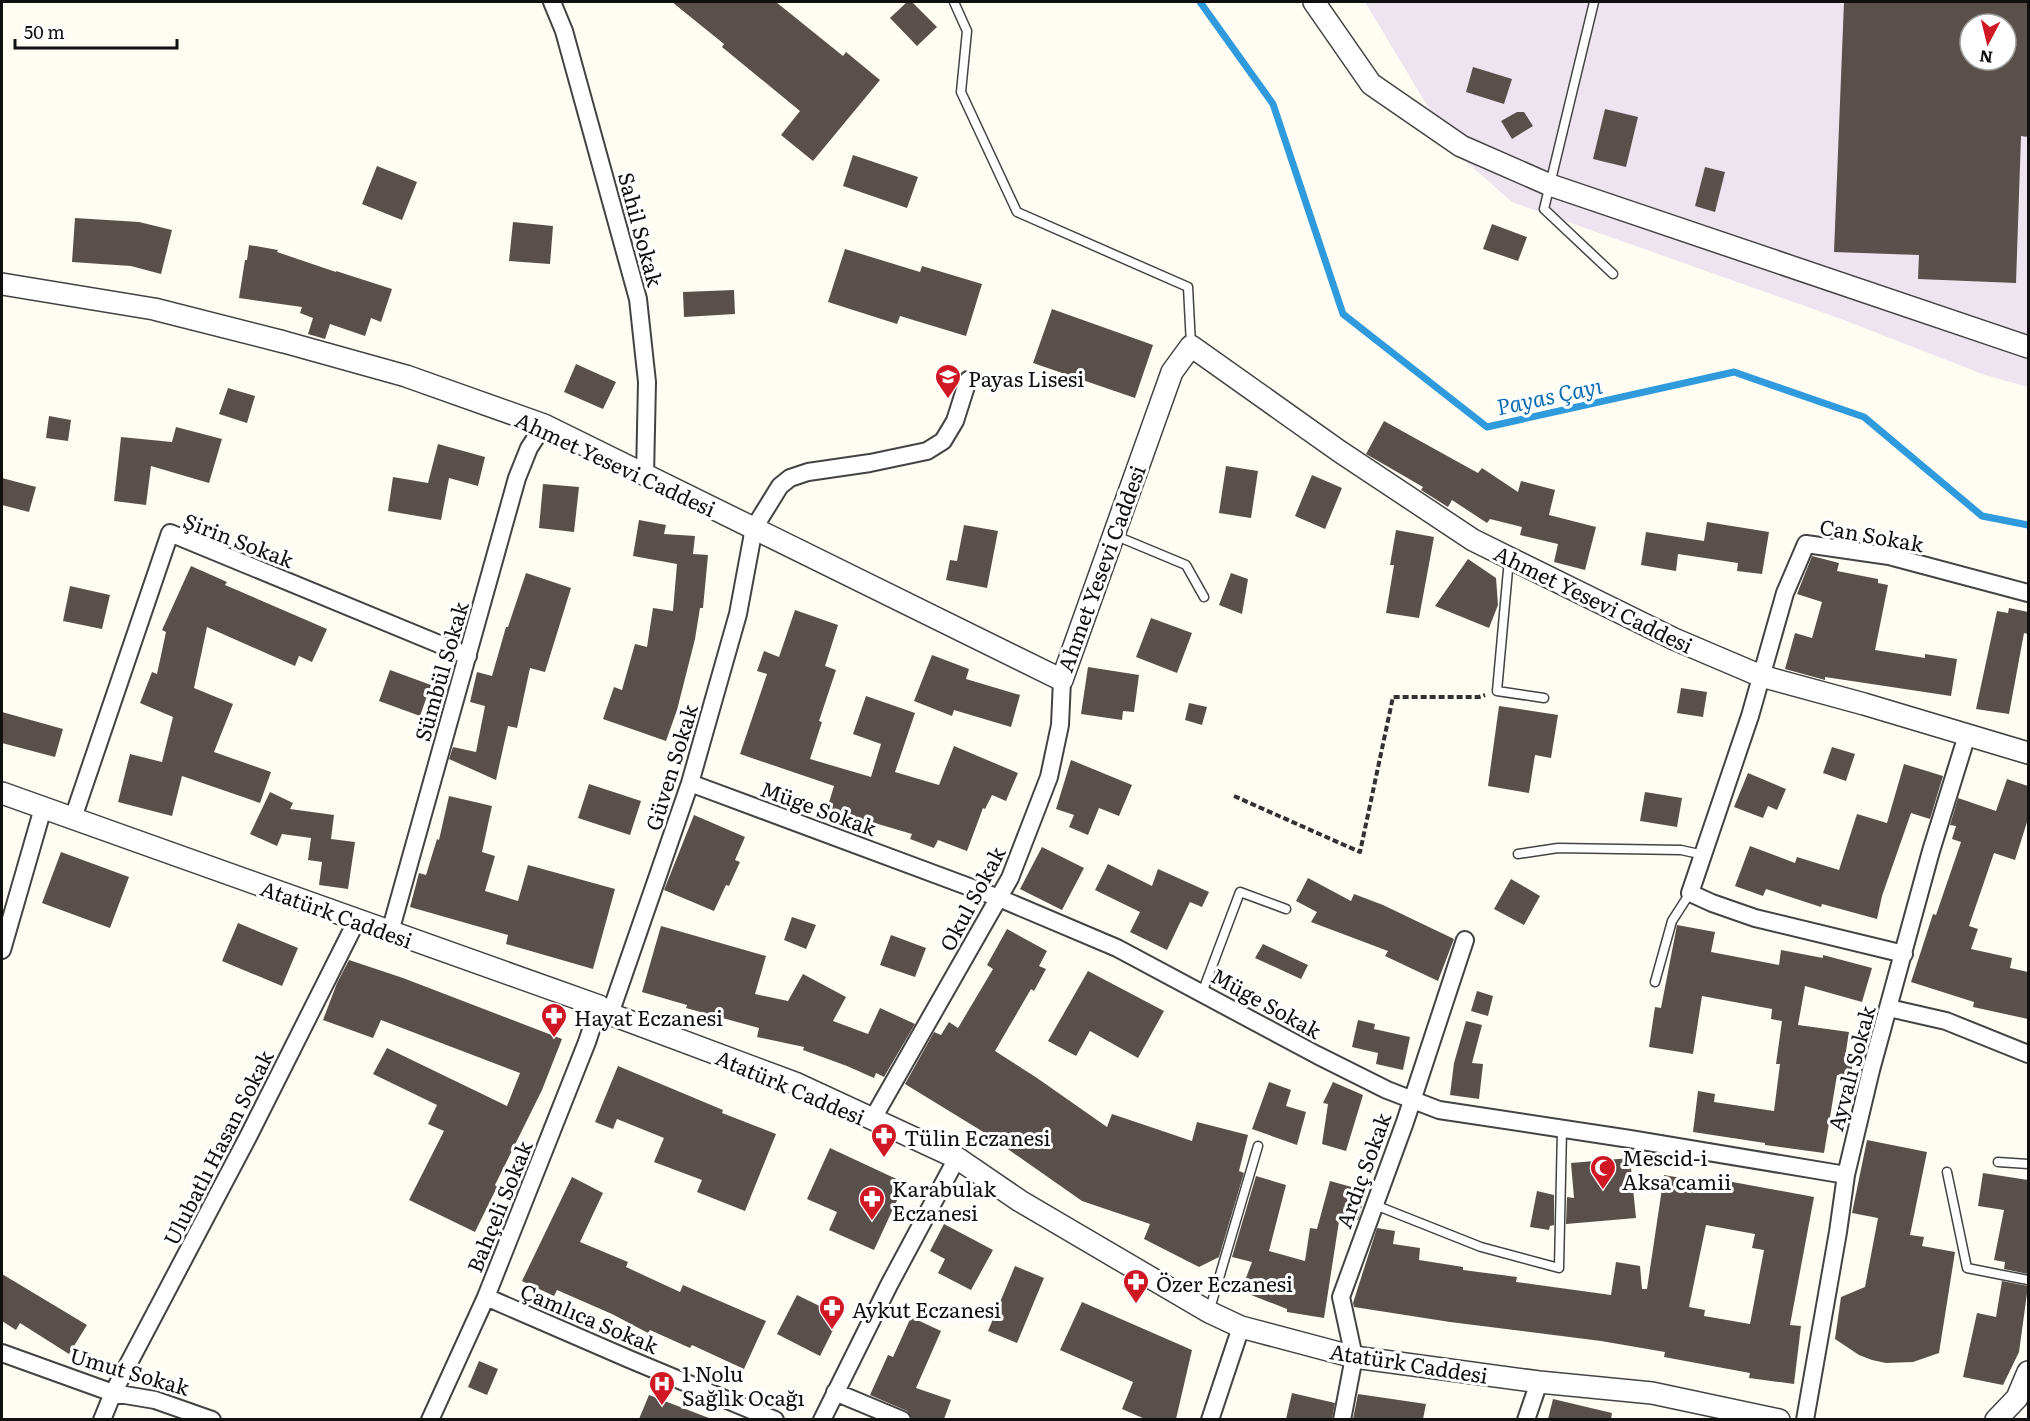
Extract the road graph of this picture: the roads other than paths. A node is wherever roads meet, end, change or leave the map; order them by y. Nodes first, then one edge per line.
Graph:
1 (552, 2) edge
2 (954, 2) edge
3 (1314, 2) edge
4 (1594, 2) edge
5 (1550, 185) junction
6 (1613, 274) dead end
7 (2, 284) edge
8 (1191, 346) junction
9 (2028, 347) edge
10 (968, 380) dead end
11 (544, 426) junction
12 (645, 476) junction
13 (754, 528) junction
14 (1114, 534) junction
15 (1509, 558) junction
16 (2028, 593) edge
17 (1204, 597) dead end
18 (468, 656) junction
19 (1761, 676) junction
20 (1062, 680) junction
21 (1544, 698) dead end
22 (1967, 735) junction
23 (2028, 753) edge
24 (690, 783) junction
25 (2, 793) edge
26 (43, 808) junction
27 (73, 818) junction
28 (1518, 854) dead end
29 (1704, 855) junction
30 (1690, 893) junction
31 (999, 898) junction
32 (1286, 909) dead end
33 (357, 920) junction
34 (390, 932) junction
35 (1465, 940) dead end
36 (2, 950) edge
37 (1904, 954) junction
38 (1655, 982) dead end
39 (1202, 993) junction
40 (1889, 1008) junction
41 (605, 1010) junction
42 (2028, 1054) edge
43 (1411, 1100) junction
44 (872, 1120) junction
45 (1562, 1129) junction
46 (1258, 1146) dead end
47 (957, 1158) junction
48 (1998, 1162) dead end
49 (2028, 1164) edge
50 (1947, 1172) dead end
51 (1846, 1175) junction
52 (1375, 1205) junction
53 (2028, 1280) edge
54 (486, 1296) junction
55 (1209, 1312) junction
56 (1241, 1327) junction
57 (2, 1353) edge
58 (1354, 1357) junction
59 (2028, 1372) edge
60 (1539, 1382) junction
61 (835, 1392) junction
62 (113, 1393) junction
63 (102, 1419) edge
64 (212, 1419) edge
65 (430, 1419) edge
66 (775, 1419) edge
67 (822, 1419) edge
68 (902, 1419) edge
69 (1210, 1419) edge
70 (1342, 1419) edge
71 (1526, 1419) edge
72 (1779, 1419) edge
73 (1805, 1419) edge
74 (1996, 1419) edge

1 - 12 street, Sahil Sokak
2 - 8 lane
3 - 5 street
4 - 5 lane
5 - 6 lane
5 - 9 street
7 - 11 street, Ahmet Yesevi Caddesi
8 - 14 street, Ahmet Yesevi Caddesi
8 - 15 street, Ahmet Yesevi Caddesi
10 - 13 street
11 - 12 street, Ahmet Yesevi Caddesi
11 - 18 street, Sümbül Sokak
12 - 13 street, Ahmet Yesevi Caddesi
13 - 20 street, Ahmet Yesevi Caddesi
13 - 24 street, Güven Sokak
14 - 17 lane
14 - 20 street, Ahmet Yesevi Caddesi
15 - 19 street, Ahmet Yesevi Caddesi
15 - 21 lane
16 - 19 street, Can Sokak
18 - 27 street, Şirin Sokak
18 - 34 street, Sümbül Sokak
19 - 22 street, Ahmet Yesevi Caddesi
19 - 29 street
20 - 31 street, Okul Sokak
22 - 23 street, Ahmet Yesevi Caddesi
22 - 37 street, Ayvalı Sokak
24 - 31 street, Müge Sokak
24 - 41 street, Güven Sokak
25 - 26 street, Atatürk Caddesi
26 - 27 street, Atatürk Caddesi
26 - 36 street
27 - 33 street, Atatürk Caddesi
28 - 29 lane
29 - 30 street
30 - 37 street
30 - 38 lane
31 - 39 street, Müge Sokak
31 - 44 street, Okul Sokak
32 - 39 lane
33 - 34 street, Atatürk Caddesi
33 - 62 street, Ulubatlı Hasan Sokak
34 - 41 street, Atatürk Caddesi
35 - 43 street, Ardıç Sokak
37 - 40 street, Ayvalı Sokak
39 - 43 street, Müge Sokak
40 - 42 street
40 - 51 street, Ayvalı Sokak
41 - 44 street, Atatürk Caddesi
41 - 54 street, Bahçeli Sokak
43 - 45 street, Müge Sokak
43 - 52 street, Ardıç Sokak
44 - 47 street, Atatürk Caddesi
45 - 51 street, Müge Sokak
45 - 52 lane
46 - 55 lane
47 - 55 street, Atatürk Caddesi
47 - 61 street
48 - 49 lane
50 - 53 lane
51 - 73 street, Ayvalı Sokak
52 - 58 street, Ardıç Sokak
54 - 65 street, Bahçeli Sokak
54 - 66 street, Çamlıca Sokak
55 - 56 street, Atatürk Caddesi
56 - 58 street, Atatürk Caddesi
56 - 69 street
57 - 62 street, Umut Sokak
58 - 60 street, Atatürk Caddesi
58 - 70 street, Ardıç Sokak
59 - 74 street
60 - 71 street
60 - 72 street, Atatürk Caddesi
61 - 67 street
61 - 68 street
62 - 63 street, Ulubatlı Hasan Sokak
62 - 64 street, Umut Sokak

